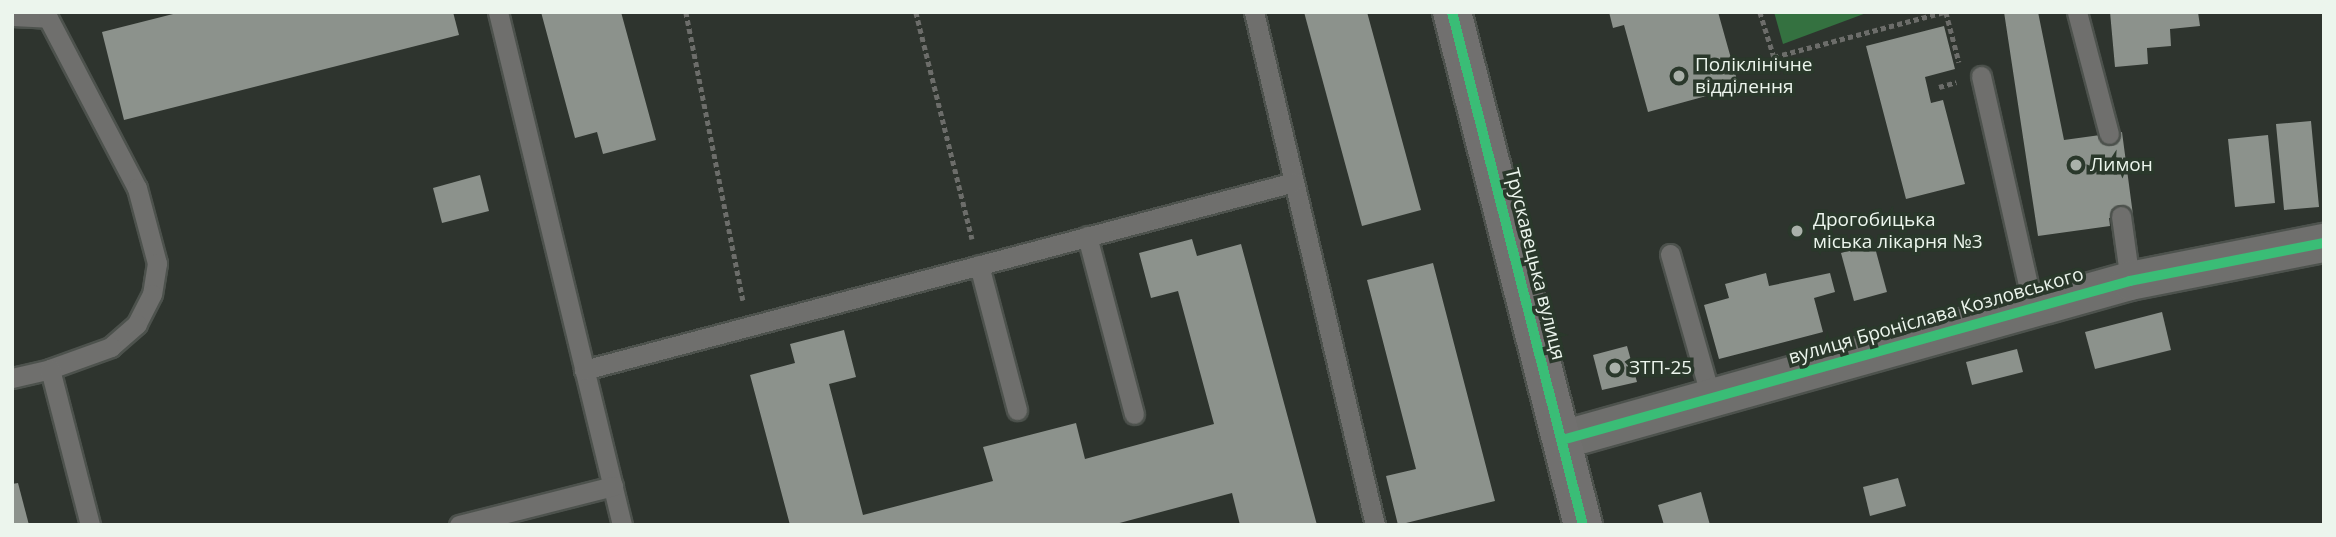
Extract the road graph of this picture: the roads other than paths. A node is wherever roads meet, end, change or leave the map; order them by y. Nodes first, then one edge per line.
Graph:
1 (498, 12) edge
2 (1254, 12) edge
3 (1452, 12) edge
4 (2077, 12) edge
5 (47, 15) edge
6 (12, 16) edge
7 (1972, 78) road end
8 (2109, 134) dead end
9 (1294, 182) junction
10 (2121, 216) dead end
11 (1087, 236) junction
12 (2324, 243) edge
13 (1670, 254) dead end
14 (979, 265) junction
15 (2130, 281) junction
16 (2033, 306) junction
17 (50, 369) junction
18 (584, 370) junction
19 (12, 378) edge
20 (1711, 398) junction
21 (1017, 410) dead end
22 (1134, 414) dead end
23 (1562, 440) junction
24 (613, 486) junction
25 (90, 525) edge
26 (459, 525) edge
27 (622, 525) edge
28 (1375, 525) edge
29 (1584, 525) edge

1 - 18 lane
2 - 9 lane
3 - 23 main road, Трускавецька вулиця
4 - 8 lane
5 - 6 lane
5 - 17 lane
7 - 16 lane
9 - 11 lane
9 - 28 lane
10 - 15 lane
11 - 14 lane
11 - 22 lane
12 - 15 street, вулиця Броніслава Козловського
13 - 20 lane
14 - 18 lane
14 - 21 lane
15 - 16 street, вулиця Броніслава Козловського
16 - 20 street, вулиця Броніслава Козловського
17 - 19 lane
17 - 25 lane
18 - 24 lane
20 - 23 street, вулиця Броніслава Козловського
23 - 29 main road, Трускавецька вулиця
24 - 26 lane
24 - 27 lane

